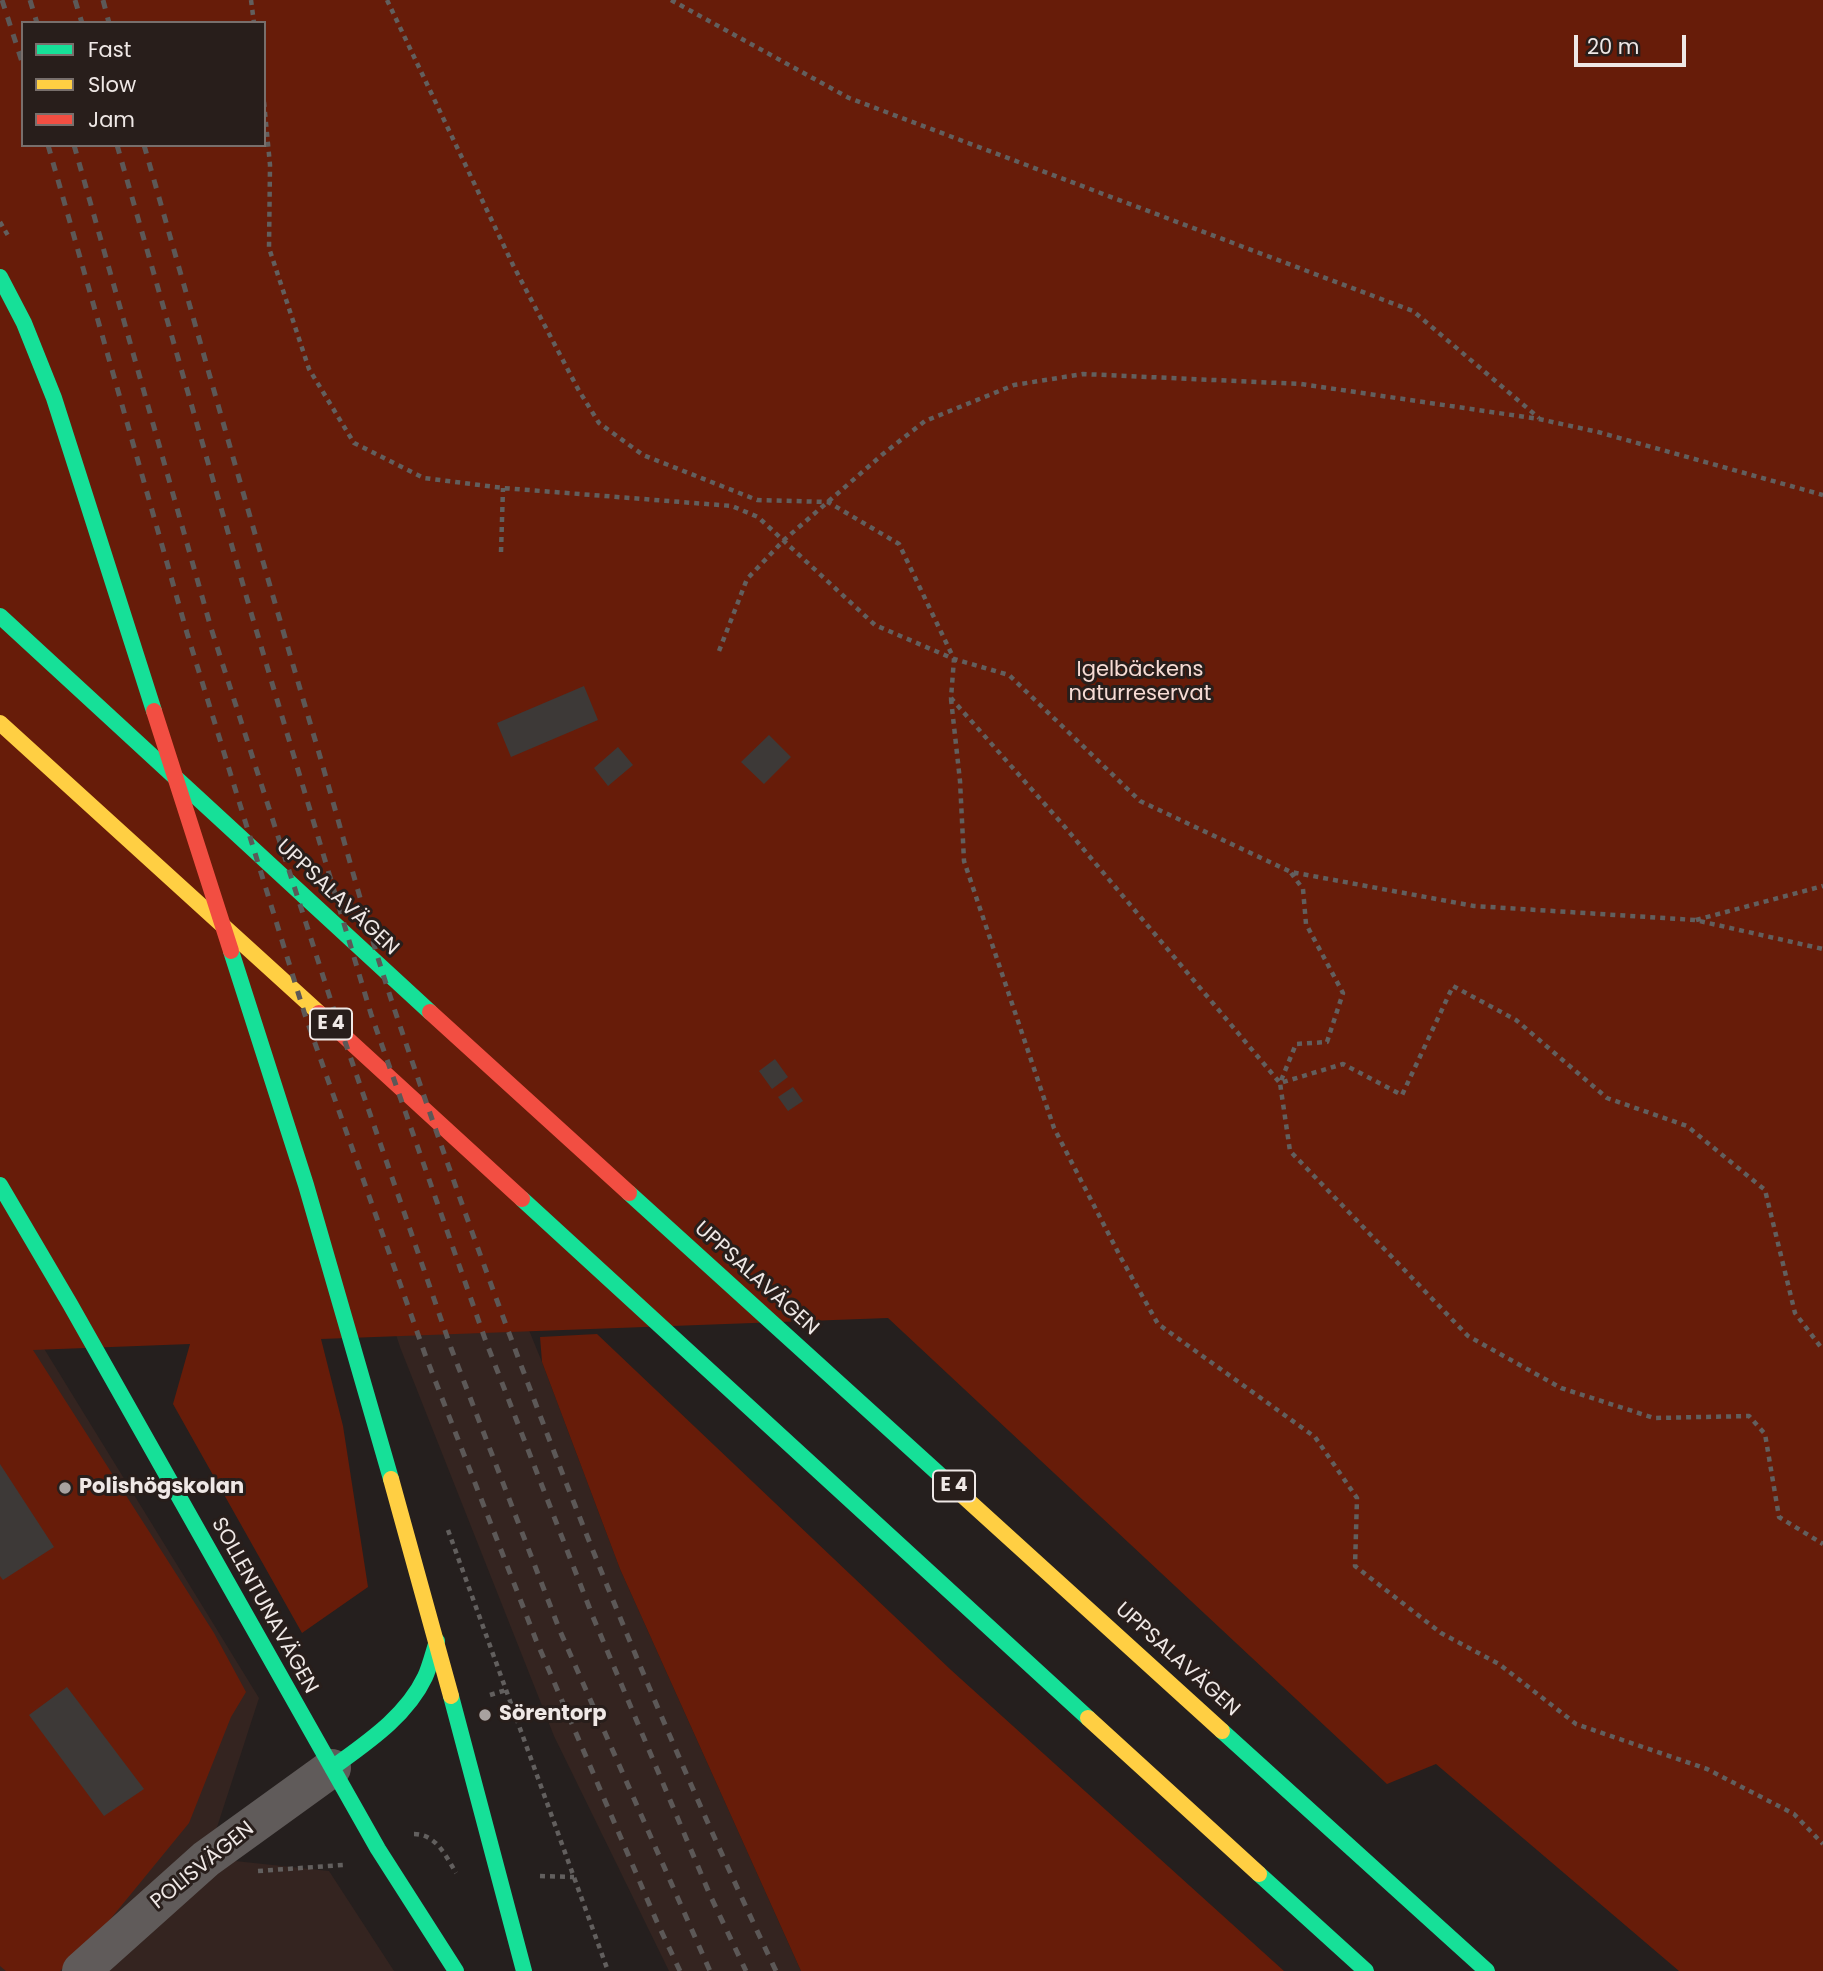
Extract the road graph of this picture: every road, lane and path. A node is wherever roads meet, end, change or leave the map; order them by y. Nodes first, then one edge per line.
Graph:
1 (251, 0) edge
2 (387, 0) edge
3 (671, 0) edge
4 (254, 21) edge
5 (266, 123) edge
6 (0, 276) edge
7 (1539, 419) junction
8 (503, 488) junction
9 (1823, 495) edge
10 (828, 502) junction
11 (784, 540) junction
12 (501, 552) dead end
13 (0, 616) edge
14 (719, 651) dead end
15 (954, 659) junction
16 (951, 698) junction
17 (0, 723) edge
18 (1291, 872) junction
19 (1823, 886) edge
20 (1695, 920) junction
21 (1823, 949) edge
22 (1280, 1083) junction
23 (0, 1185) edge
24 (1823, 1350) edge
25 (1823, 1544) edge
26 (437, 1641) junction
27 (332, 1768) junction
28 (1823, 1844) edge
29 (574, 1877) dead end
30 (80, 1971) edge
31 (456, 1971) edge
32 (524, 1971) edge
33 (608, 1971) edge
34 (1366, 1971) edge
35 (1487, 1971) edge

1 - 4 path
2 - 10 path
3 - 7 path
5 - 8 path
6 - 26 main road
7 - 9 path
7 - 10 path
8 - 11 path
8 - 12 path
10 - 11 path
10 - 15 path
11 - 14 path
11 - 15 path
13 - 35 main road, UPPSALAVÄGEN / E 4
15 - 16 path
15 - 18 path
16 - 22 path
16 - 28 path
17 - 34 main road, E 4
18 - 20 path
18 - 22 path
19 - 20 path
20 - 21 path
22 - 24 path
22 - 25 path
23 - 27 main road, SOLLENTUNAVÄGEN
26 - 27 main road
26 - 32 main road
27 - 30 street, POLISVÄGEN
27 - 31 main road, SOLLENTUNAVÄGEN
29 - 33 path

